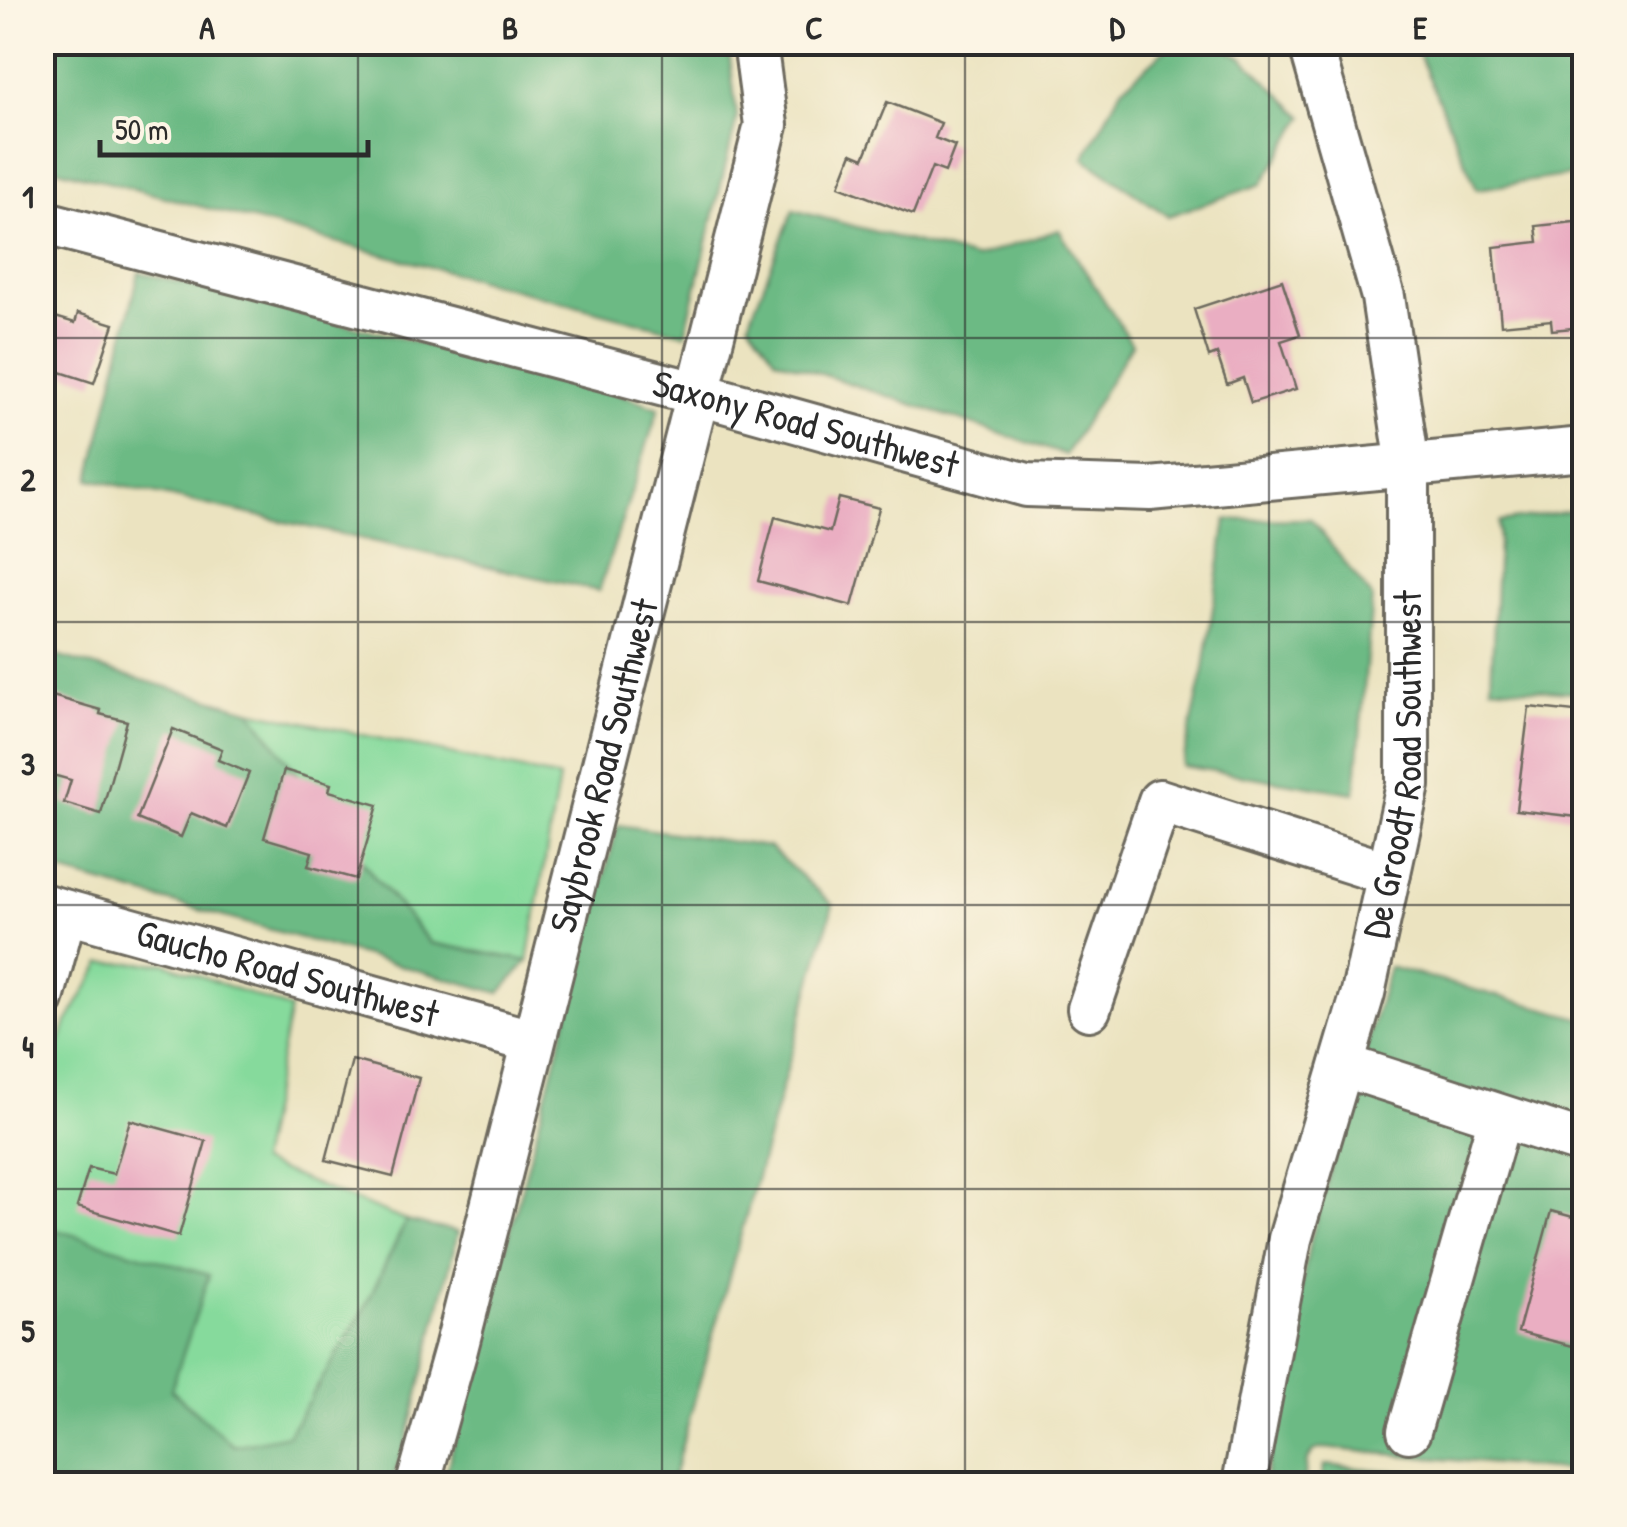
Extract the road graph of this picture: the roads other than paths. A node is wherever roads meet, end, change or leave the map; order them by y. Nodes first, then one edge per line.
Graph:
1 (755, 42) edge
2 (1310, 42) edge
3 (42, 222) edge
4 (699, 394) junction
5 (1584, 449) edge
6 (1408, 466) junction
7 (1389, 874) junction
8 (54, 908) edge
9 (42, 999) edge
10 (1089, 1010) dead end
11 (531, 1041) junction
12 (1342, 1065) junction
13 (1500, 1116) junction
14 (1584, 1143) edge
15 (1408, 1431) dead end
16 (418, 1484) edge
17 (1244, 1484) edge

1 - 4 street, Saybrook Road Southwest
2 - 6 street, De Groodt Road Southwest
3 - 4 street, Saxony Road Southwest
4 - 6 street, Saxony Road Southwest
4 - 11 street, Saybrook Road Southwest
5 - 6 street, Saxony Road Southwest
6 - 7 street, De Groodt Road Southwest
7 - 10 street
7 - 12 street, De Groodt Road Southwest
8 - 9 street
8 - 11 street, Gaucho Road Southwest
11 - 16 street, Saybrook Road Southwest
12 - 13 street
12 - 17 street, De Groodt Road Southwest
13 - 14 street
13 - 15 street

